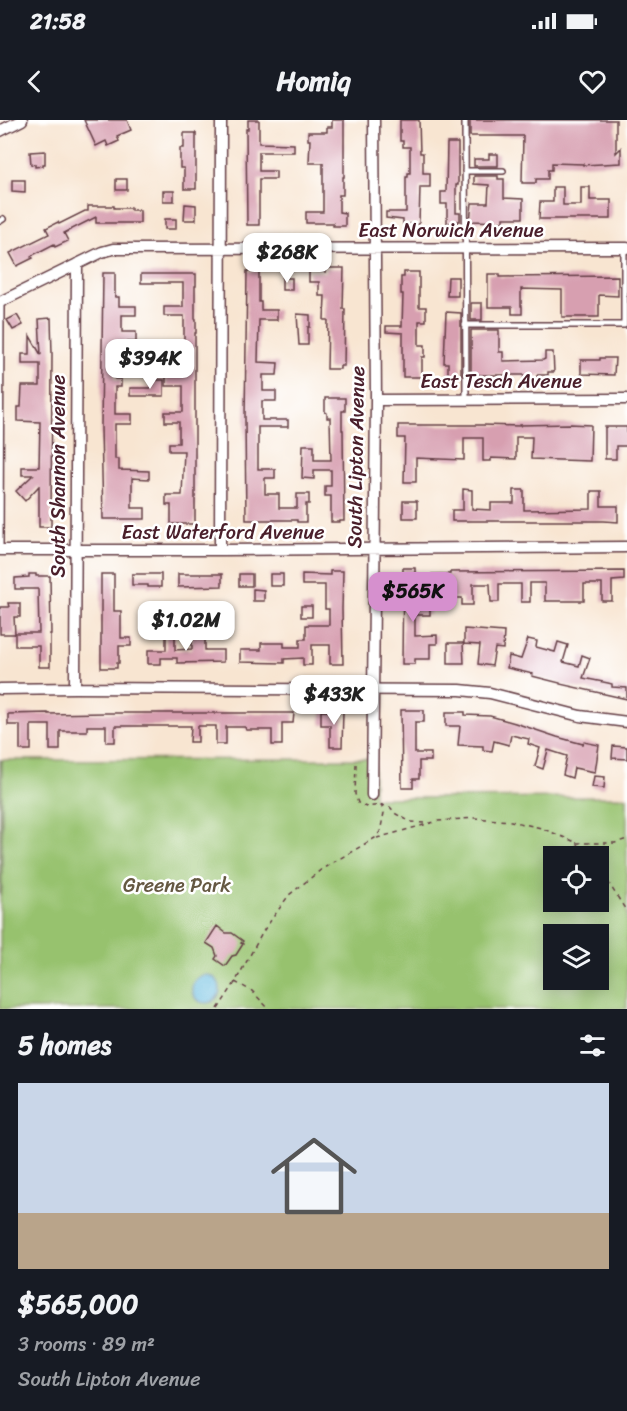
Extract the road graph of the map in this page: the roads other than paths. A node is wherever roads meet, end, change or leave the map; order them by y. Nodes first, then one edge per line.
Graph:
1 (22, 120) edge
2 (221, 120) edge
3 (374, 120) edge
4 (465, 120) edge
5 (0, 131) edge
6 (465, 171) junction
7 (503, 171) dead end
8 (222, 248) junction
9 (374, 248) junction
10 (626, 248) edge
11 (465, 249) junction
12 (77, 264) junction
13 (1, 302) edge
14 (465, 325) junction
15 (626, 325) edge
16 (627, 399) edge
17 (376, 400) junction
18 (465, 400) junction
19 (627, 547) edge
20 (374, 549) junction
21 (0, 550) edge
22 (76, 550) junction
23 (220, 550) junction
24 (75, 688) junction
25 (0, 689) edge
26 (372, 689) junction
27 (627, 722) edge
28 (372, 795) road end

1 - 5 street
2 - 8 street
3 - 9 street, South Lipton Avenue
4 - 6 lane
6 - 7 lane
6 - 11 lane
8 - 9 street, East Norwich Avenue
8 - 12 street, East Norwich Avenue
8 - 23 street
9 - 11 street, East Norwich Avenue
9 - 17 street, South Lipton Avenue
10 - 11 street, East Norwich Avenue
10 - 15 lane
11 - 14 lane
12 - 13 street, East Norwich Avenue
12 - 22 street, South Shannon Avenue
13 - 21 lane
14 - 15 lane
14 - 18 lane
16 - 18 street, East Tesch Avenue
17 - 18 street, East Tesch Avenue
17 - 20 street, South Lipton Avenue
19 - 20 street, East Waterford Avenue
20 - 23 street, East Waterford Avenue
20 - 26 street, South Lipton Avenue
21 - 22 street, East Waterford Avenue
22 - 23 street, East Waterford Avenue
22 - 24 street, South Shannon Avenue
24 - 25 street
24 - 26 street
26 - 27 street
26 - 28 street, South Lipton Avenue

